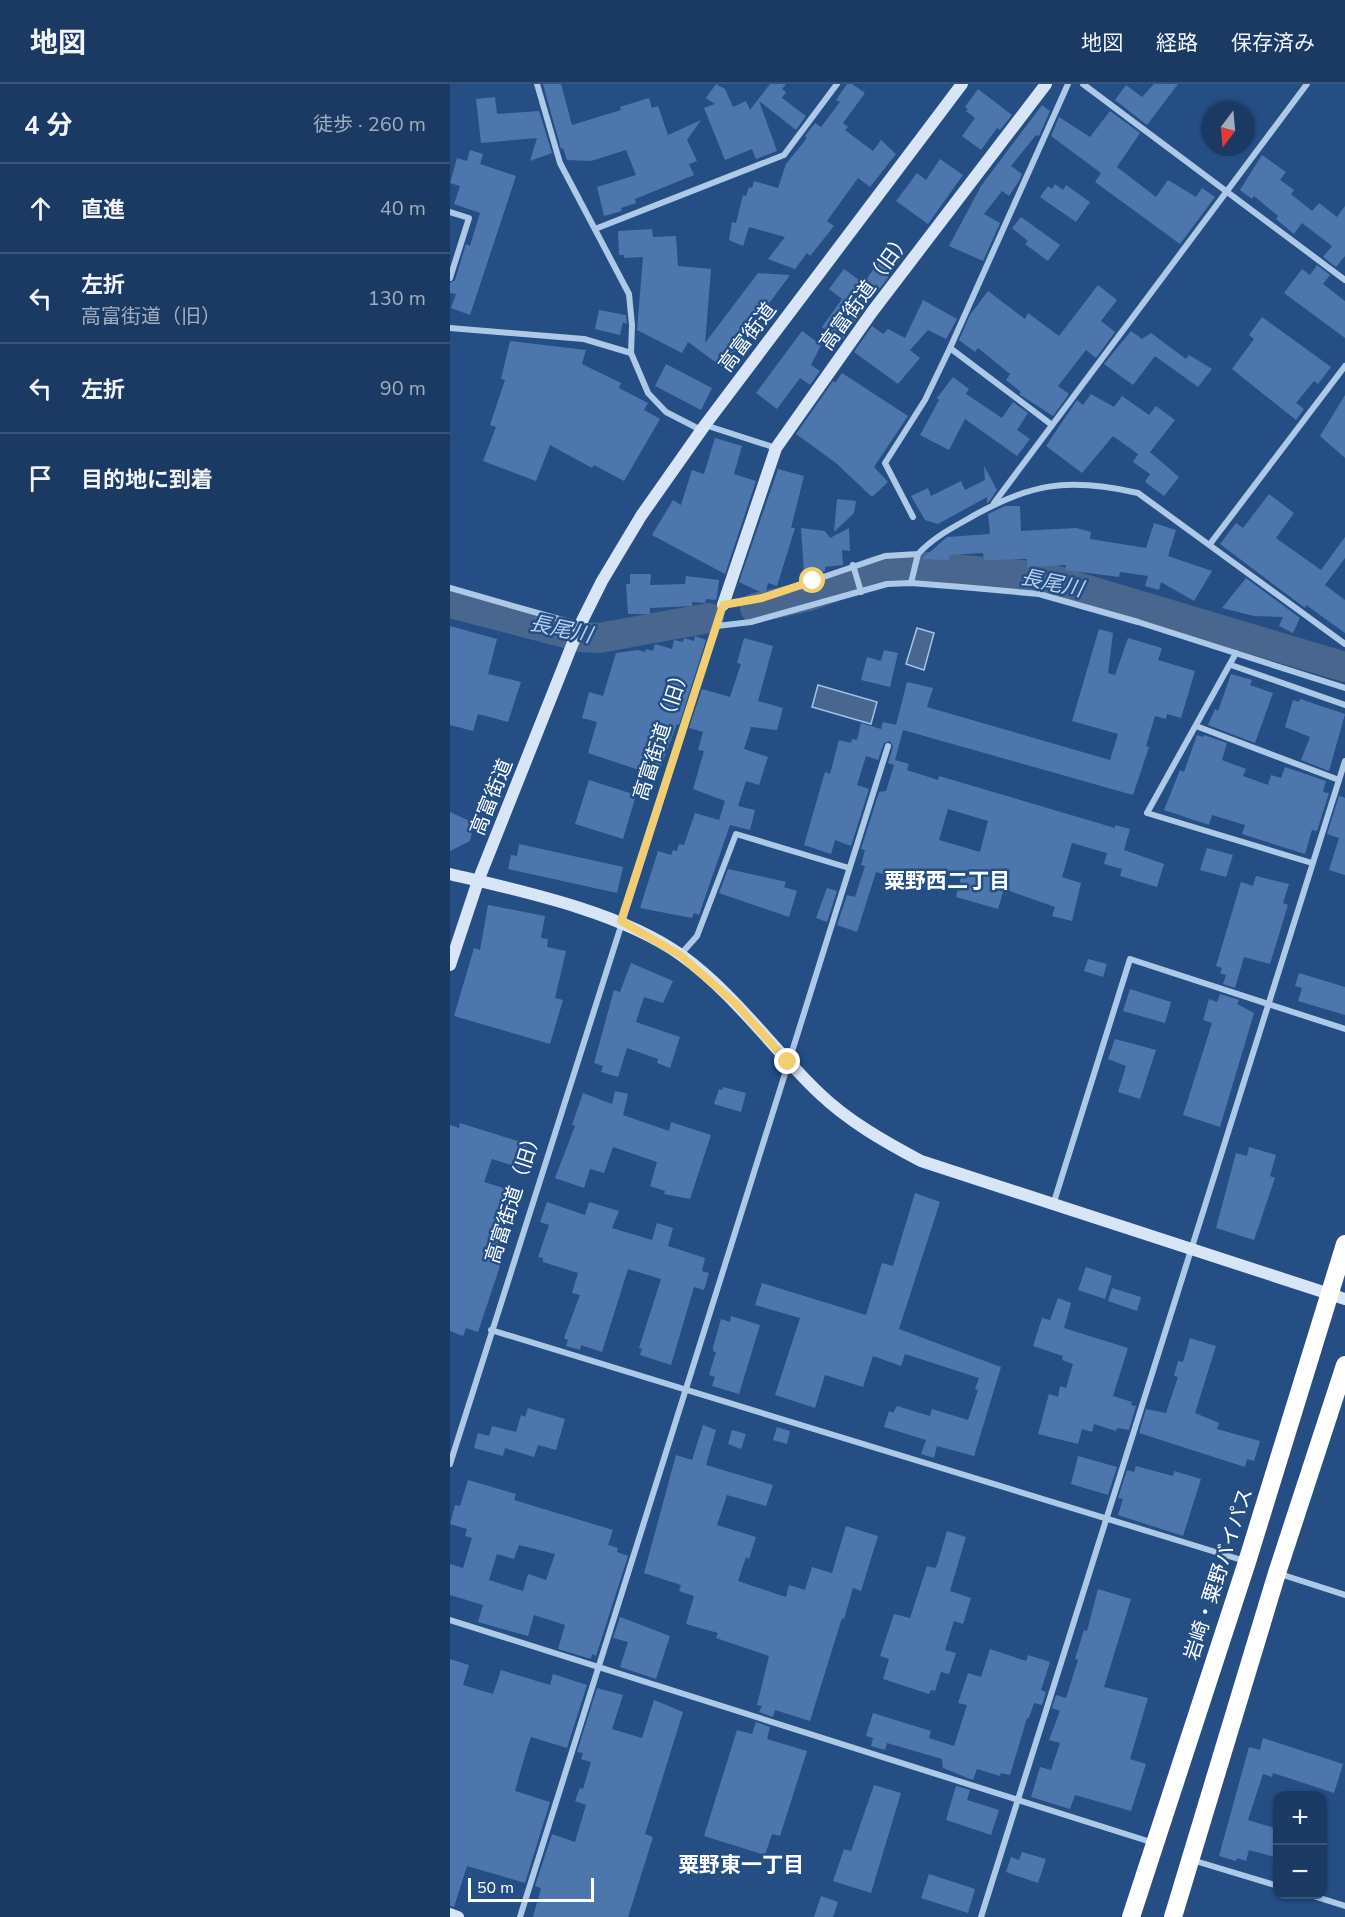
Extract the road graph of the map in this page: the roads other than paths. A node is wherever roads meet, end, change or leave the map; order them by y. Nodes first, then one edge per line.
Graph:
1 (537, 84) edge
2 (837, 84) edge
3 (962, 84) edge
4 (1046, 84) edge
5 (1068, 84) edge
6 (1083, 84) edge
7 (1306, 84) edge
8 (1226, 190) junction
9 (450, 212) edge
10 (595, 229) junction
11 (450, 278) edge
12 (1345, 280) edge
13 (450, 328) edge
14 (950, 348) junction
15 (630, 353) junction
16 (1345, 366) edge
17 (1052, 424) junction
18 (703, 428) junction
19 (776, 448) junction
20 (994, 504) junction
21 (913, 518) dead end
22 (1210, 544) junction
23 (917, 557) junction
24 (854, 568) junction
25 (912, 580) junction
26 (450, 588) edge
27 (861, 589) junction
28 (723, 605) junction
29 (580, 625) junction
30 (717, 626) junction
31 (1345, 644) edge
32 (1236, 653) junction
33 (1231, 665) junction
34 (1345, 688) edge
35 (1345, 705) edge
36 (1196, 726) junction
37 (888, 746) dead end
38 (1345, 761) edge
39 (1339, 780) junction
40 (1312, 863) junction
41 (849, 868) junction
42 (450, 874) edge
43 (478, 881) junction
44 (621, 921) junction
45 (680, 955) junction
46 (450, 965) edge
47 (1268, 1004) junction
48 (1345, 1029) edge
49 (788, 1062) junction
50 (1052, 1205) junction
51 (1345, 1244) edge
52 (1190, 1249) junction
53 (1337, 1297) edge
54 (491, 1330) junction
55 (1345, 1365) edge
56 (686, 1387) junction
57 (450, 1464) edge
58 (1106, 1519) junction
59 (1247, 1562) junction
60 (1277, 1573) junction
61 (1345, 1595) edge
62 (450, 1620) edge
63 (599, 1666) junction
64 (1018, 1798) junction
65 (1155, 1843) junction
66 (1192, 1860) junction
67 (1273, 1884) edge
68 (1323, 1899) edge
69 (1345, 1906) edge
70 (450, 1914) edge
71 (458, 1917) edge
72 (520, 1917) edge
73 (981, 1917) edge
74 (1131, 1917) edge
75 (1173, 1917) edge

1 - 10 street
2 - 10 street
3 - 18 street, 高富街道
4 - 19 street, 高富街道（旧）
5 - 14 street
6 - 8 street
7 - 8 street
8 - 12 street
8 - 17 street
9 - 11 street
10 - 15 street
13 - 15 street
14 - 17 street
14 - 21 street
15 - 18 street
16 - 22 street
17 - 20 street
18 - 19 street
18 - 29 street, 高富街道
19 - 28 street, 高富街道（旧）
20 - 22 street
20 - 23 street
22 - 31 street
23 - 24 street
23 - 25 street
24 - 27 street
24 - 28 street
25 - 27 street
25 - 32 street
26 - 29 street
27 - 30 street
28 - 30 street, 高富街道（旧）
29 - 43 street, 高富街道
30 - 44 street, 高富街道（旧）
32 - 33 street
32 - 34 street
33 - 35 street
33 - 36 street
36 - 39 street
36 - 40 street
37 - 41 street
38 - 39 street
39 - 40 street
40 - 47 street
41 - 45 street
41 - 49 street
42 - 43 street
43 - 44 street
43 - 46 street, 高富街道
44 - 45 street
44 - 54 street, 高富街道（旧）
45 - 49 street
47 - 48 street
47 - 50 street
47 - 52 street
49 - 50 street
49 - 56 street
50 - 52 street
51 - 53 highway, 岩崎・粟野バイパス
52 - 53 street
52 - 58 street
53 - 59 highway, 岩崎・粟野バイパス
54 - 56 street
54 - 57 street, 高富街道（旧）
55 - 60 highway
56 - 58 street
56 - 63 street
58 - 59 street
58 - 64 street
59 - 65 highway, 岩崎・粟野バイパス
60 - 61 street
60 - 66 highway
62 - 63 street
63 - 64 street
63 - 72 street
64 - 65 street
64 - 73 street
65 - 74 highway, 岩崎・粟野バイパス
66 - 67 street
66 - 75 highway
68 - 69 street
70 - 71 street

